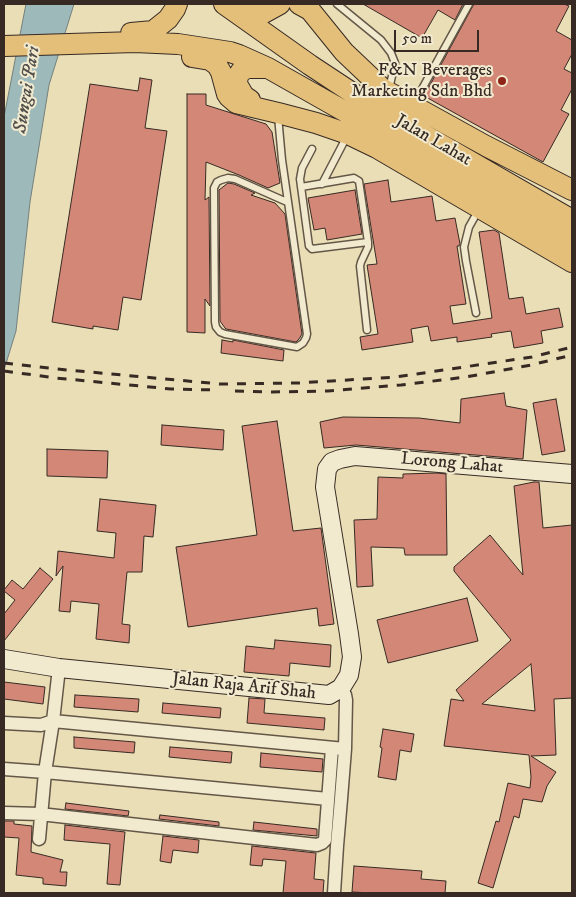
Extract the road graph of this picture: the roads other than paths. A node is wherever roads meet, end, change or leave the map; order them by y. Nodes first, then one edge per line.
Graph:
1 (177, 4) edge
2 (280, 4) edge
3 (300, 4) edge
4 (337, 4) edge
5 (469, 4) edge
6 (226, 5) edge
7 (135, 42) junction
8 (277, 42) junction
9 (67, 44) junction
10 (4, 46) edge
11 (268, 68) junction
12 (422, 89) dead end
13 (389, 93) junction
14 (352, 105) junction
15 (272, 112) junction
16 (348, 134) junction
17 (312, 149) dead end
18 (322, 184) junction
19 (301, 187) junction
20 (572, 190) edge
21 (288, 202) junction
22 (480, 208) junction
23 (572, 220) edge
24 (572, 240) edge
25 (368, 242) junction
26 (572, 262) edge
27 (476, 313) dead end
28 (367, 330) dead end
29 (332, 462) joint
30 (572, 474) edge
31 (4, 659) edge
32 (60, 668) junction
33 (341, 688) junction
34 (53, 721) junction
35 (4, 723) edge
36 (339, 749) junction
37 (4, 769) edge
38 (45, 772) junction
39 (328, 799) junction
40 (4, 813) edge
41 (40, 814) junction
42 (38, 839) dead end
43 (334, 893) edge

1 - 9 main road
2 - 6 main road
3 - 8 main road
3 - 13 main road
4 - 13 lane
5 - 12 lane
6 - 8 main road, Jalan Lahat
7 - 9 main road
7 - 11 main road
7 - 15 main road
8 - 14 main road, Jalan Lahat
9 - 10 main road
11 - 14 main road
11 - 15 main road
13 - 20 main road
14 - 23 main road, Jalan Lahat
14 - 24 main road, Jalan Lahat
15 - 16 main road
15 - 21 lane
16 - 18 lane
16 - 22 main road
17 - 19 lane
18 - 19 lane
18 - 25 lane
19 - 25 lane
21 - 21 lane
22 - 26 main road
22 - 27 lane
25 - 28 lane
29 - 30 street, Lorong Lahat
29 - 33 street, Jalan Raja Arif Shah
31 - 32 street, Jalan Raja Arif Shah
32 - 33 street, Jalan Raja Arif Shah
32 - 34 street
33 - 36 street
34 - 35 street
34 - 36 street
34 - 38 street
36 - 39 street
36 - 43 street
37 - 38 street
38 - 39 street
38 - 41 street
39 - 41 street
40 - 41 street
41 - 42 street

